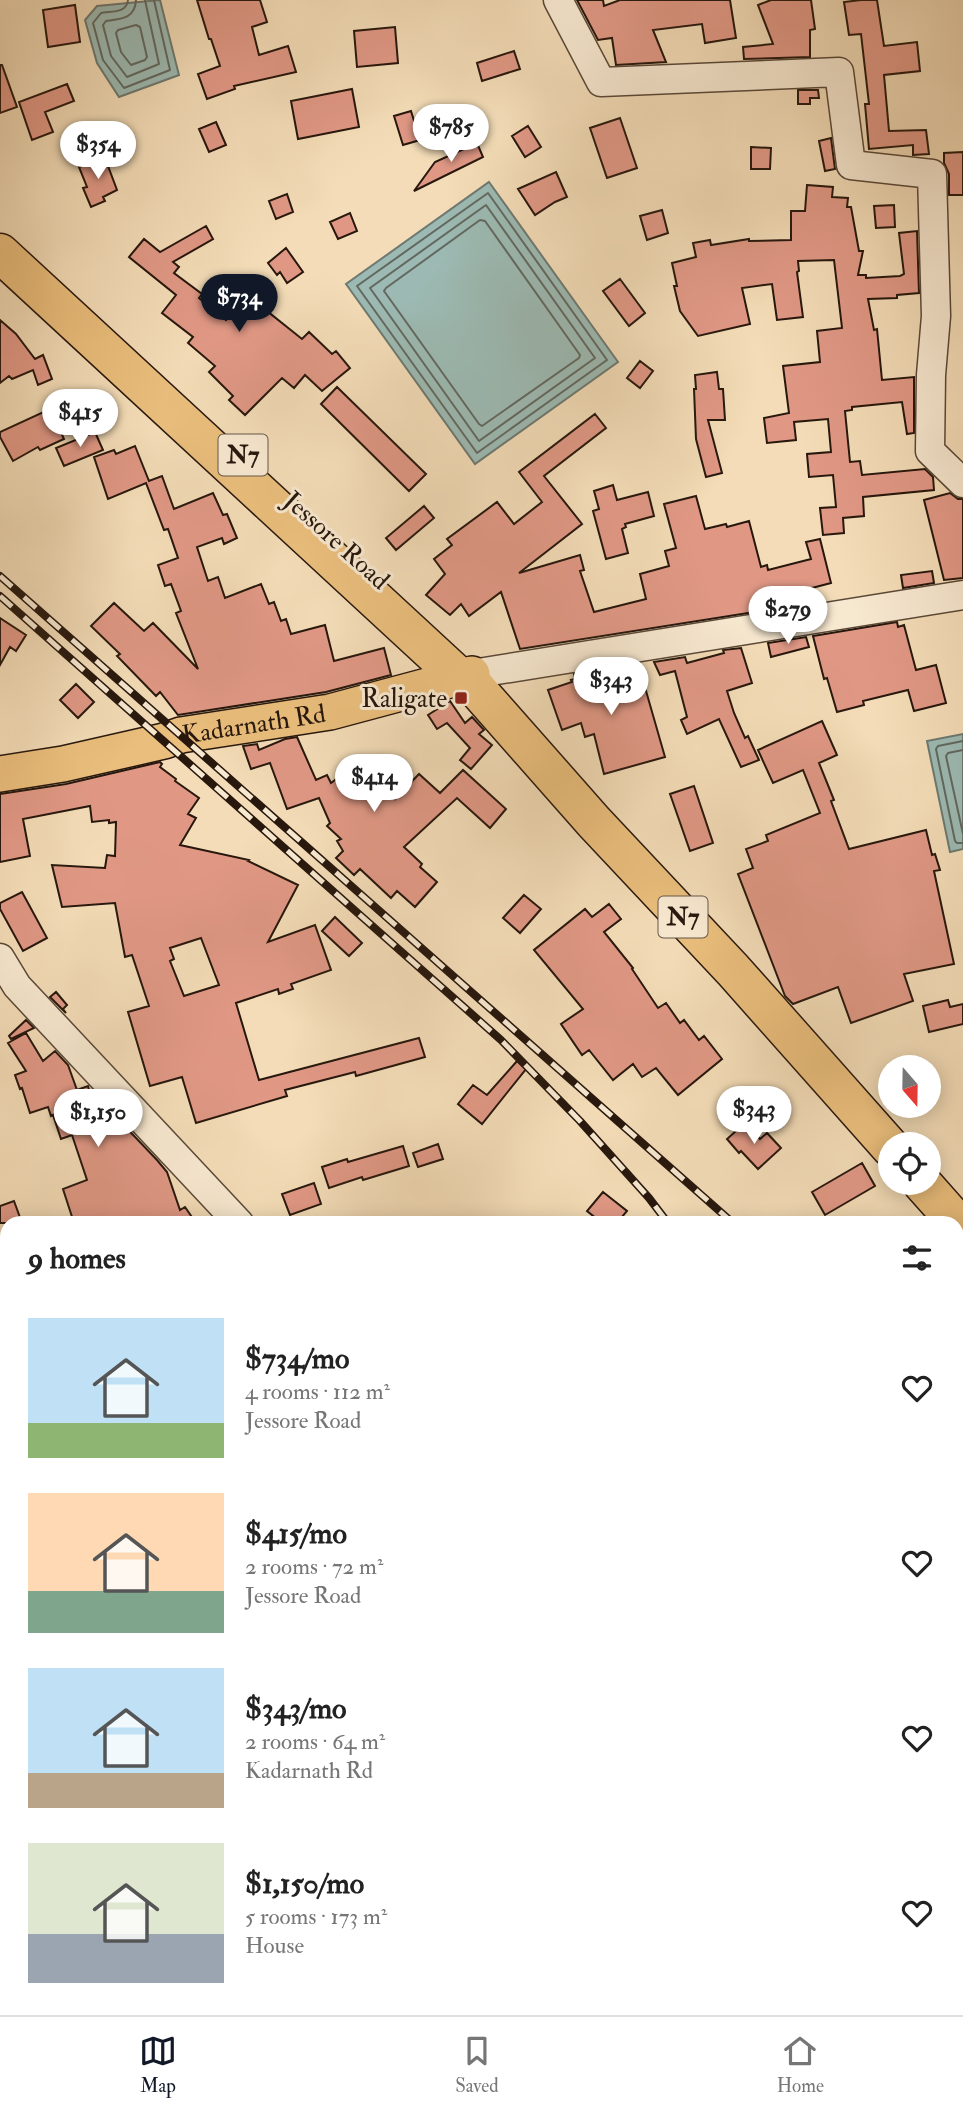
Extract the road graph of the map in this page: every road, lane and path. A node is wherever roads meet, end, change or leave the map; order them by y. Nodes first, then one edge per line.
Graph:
1 (558, 0) edge
2 (0, 232) edge
3 (0, 253) edge
4 (963, 483) edge
5 (963, 595) edge
6 (469, 679) junction
7 (0, 774) edge
8 (0, 958) edge
9 (878, 1133) edge
10 (933, 1195) edge
11 (232, 1216) edge
12 (951, 1216) edge

1 - 4 street
2 - 6 highway, Jessore Road / N7
3 - 6 highway, Jessore Road / N7
5 - 6 street, Kadarnath Rd
6 - 7 main road, Kadarnath Rd
6 - 9 highway, Jessore Road / N7
8 - 11 street
10 - 12 highway

